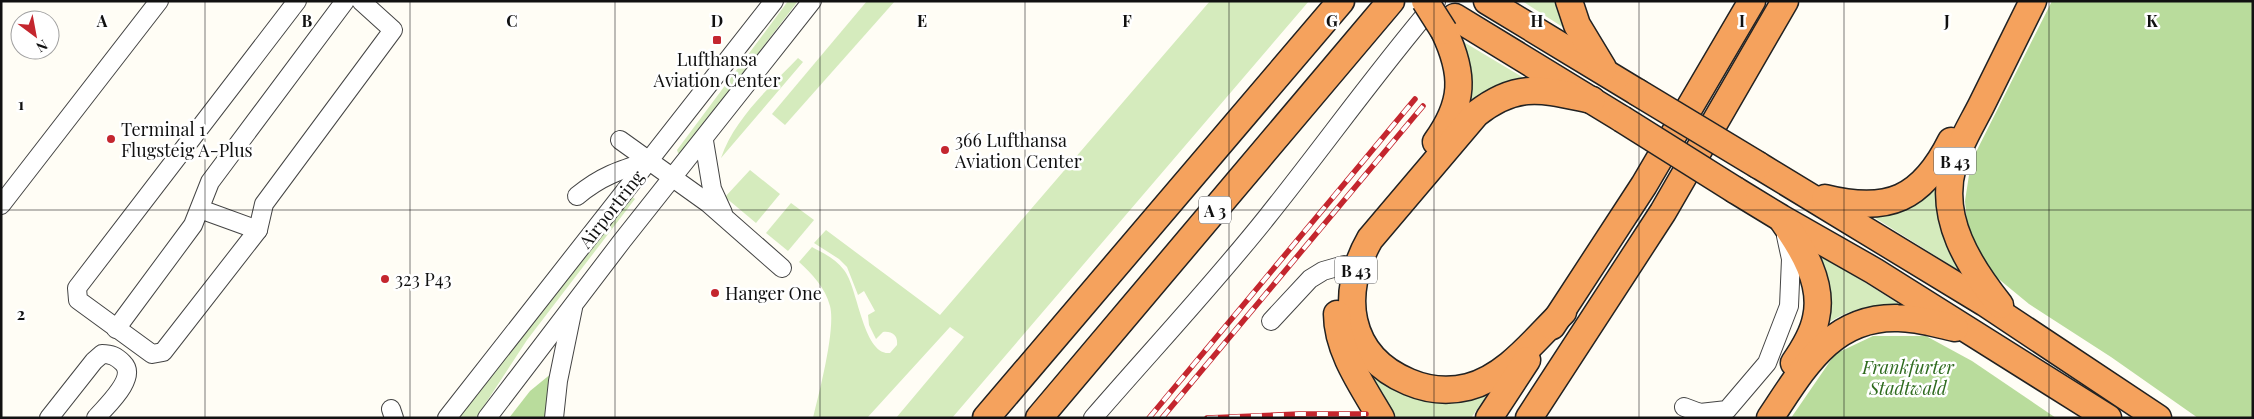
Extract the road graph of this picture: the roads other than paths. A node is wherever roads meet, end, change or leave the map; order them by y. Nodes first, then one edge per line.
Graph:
1 (159, 1) edge
2 (297, 1) edge
3 (345, 1) edge
4 (361, 1) edge
5 (774, 1) edge
6 (812, 1) edge
7 (1341, 1) edge
8 (1391, 1) edge
9 (1425, 1) edge
10 (1430, 1) edge
11 (1487, 1) edge
12 (1569, 1) edge
13 (1752, 1) edge
14 (1785, 1) edge
15 (2021, 1) edge
16 (2033, 1) edge
17 (1445, 17) edge
18 (1606, 72) junction
19 (1592, 100) junction
20 (620, 140) dead end
21 (704, 141) junction
22 (649, 161) junction
23 (670, 182) junction
24 (1805, 193) junction
25 (577, 196) dead end
26 (1, 205) edge
27 (200, 209) junction
28 (1781, 218) junction
29 (731, 224) junction
30 (258, 230) junction
31 (1344, 265) junction
32 (782, 268) dead end
33 (574, 303) junction
34 (1562, 312) junction
35 (1271, 321) dead end
36 (2012, 322) junction
37 (116, 329) junction
38 (1975, 333) junction
39 (1556, 378) junction
40 (1684, 407) dead end
41 (49, 418) edge
42 (96, 418) edge
43 (447, 418) edge
44 (487, 418) edge
45 (554, 418) edge
46 (986, 418) edge
47 (1039, 418) edge
48 (1093, 418) edge
49 (1381, 418) edge
50 (1488, 418) edge
51 (1529, 418) edge
52 (1543, 418) edge
53 (1758, 418) edge
54 (1770, 418) edge
55 (2108, 418) edge
56 (2158, 418) edge

1 - 26 street
2 - 37 street
3 - 27 street
4 - 30 street
5 - 22 street, Airportring
6 - 21 street, Airportring
7 - 46 highway, A 3
8 - 47 highway, A 3
9 - 17 highway, B 43, bridge
10 - 17 highway, B 43
11 - 18 highway, B 43
12 - 18 highway, B 43
13 - 34 highway, B 43
14 - 39 highway
15 - 24 highway, B 43
16 - 36 highway, B 43
17 - 19 highway, B 43
17 - 31 highway, B 43
17 - 48 street
18 - 24 highway, B 43, bridge
19 - 28 highway, B 43, bridge
19 - 34 highway, B 43
20 - 22 street
21 - 23 street, Airportring
21 - 29 street
22 - 23 street
22 - 25 street
22 - 43 street, Airportring
23 - 29 street
23 - 33 street, Airportring
24 - 36 highway, B 43
27 - 30 street
27 - 37 street
28 - 38 highway, B 43
28 - 40 street
28 - 53 highway
29 - 32 street
30 - 37 street
31 - 35 street
31 - 49 highway, B 43
33 - 44 street, Airportring
33 - 45 street
34 - 50 highway, B 43
36 - 56 highway, B 43
38 - 54 highway
38 - 55 highway, B 43
39 - 51 highway
39 - 52 highway
41 - 42 street

